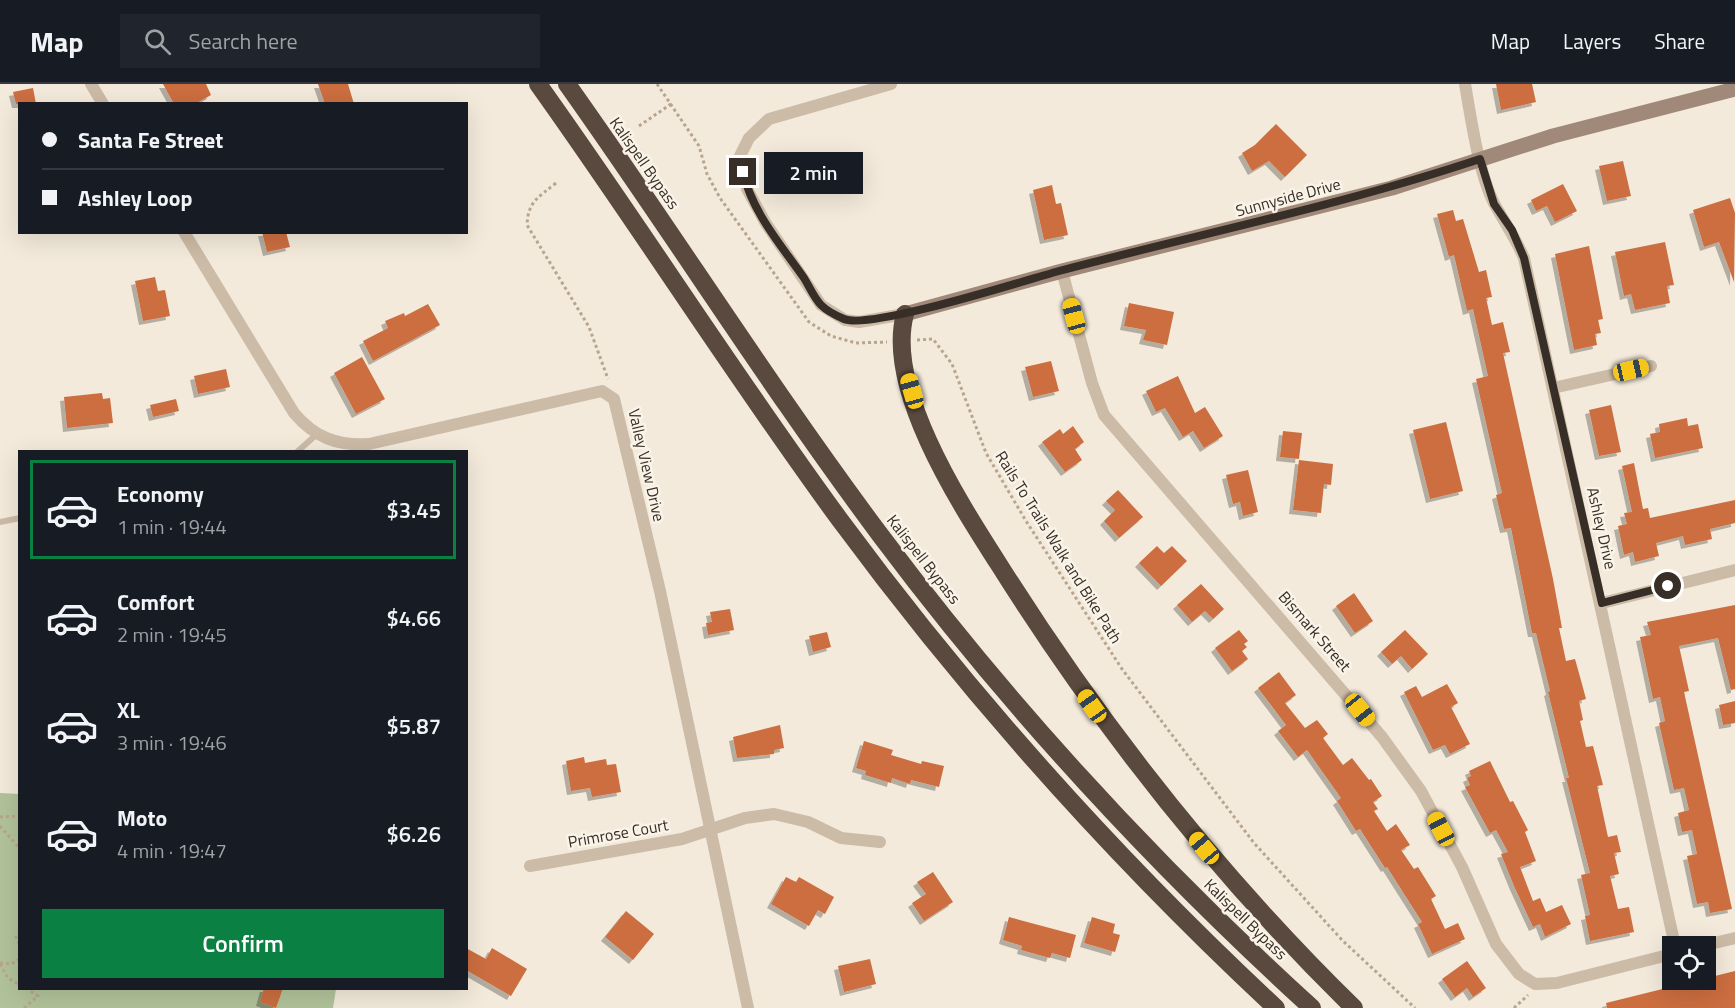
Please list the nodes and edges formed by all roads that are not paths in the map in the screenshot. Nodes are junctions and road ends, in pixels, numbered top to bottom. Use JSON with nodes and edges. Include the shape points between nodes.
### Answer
{"nodes":[{"id":1,"x":91,"y":84,"type":"edge"},
{"id":2,"x":538,"y":84,"type":"edge"},
{"id":3,"x":569,"y":84,"type":"edge"},
{"id":4,"x":891,"y":84,"type":"edge"},
{"id":5,"x":1465,"y":84,"type":"edge"},
{"id":6,"x":1735,"y":89,"type":"edge"},
{"id":7,"x":102,"y":102,"type":"edge"},
{"id":8,"x":1480,"y":159,"type":"junction"},
{"id":9,"x":185,"y":234,"type":"edge"},
{"id":10,"x":1062,"y":271,"type":"junction"},
{"id":11,"x":905,"y":314,"type":"junction"},
{"id":12,"x":1651,"y":366,"type":"dead end"},
{"id":13,"x":1553,"y":388,"type":"junction"},
{"id":14,"x":316,"y":434,"type":"junction"},
{"id":15,"x":299,"y":450,"type":"edge"},
{"id":16,"x":18,"y":518,"type":"edge"},
{"id":17,"x":0,"y":522,"type":"edge"},
{"id":18,"x":1735,"y":570,"type":"edge"},
{"id":19,"x":1602,"y":603,"type":"junction"},
{"id":20,"x":710,"y":831,"type":"junction"},
{"id":21,"x":880,"y":842,"type":"dead end"},
{"id":22,"x":530,"y":866,"type":"dead end"},
{"id":23,"x":1673,"y":936,"type":"edge"},
{"id":24,"x":1735,"y":938,"type":"edge"},
{"id":25,"x":1716,"y":943,"type":"edge"},
{"id":26,"x":1662,"y":957,"type":"edge"},
{"id":27,"x":748,"y":1008,"type":"edge"},
{"id":28,"x":1276,"y":1008,"type":"edge"},
{"id":29,"x":1312,"y":1008,"type":"edge"},
{"id":30,"x":1354,"y":1008,"type":"edge"}],
"edges":[{"from":1,"to":7,"type":"street"},
{"from":2,"to":28,"type":"highway","via":[[839,518],[932,639],[1064,794],[1197,933]]},
{"from":3,"to":29,"type":"highway","name":"Kalispell Bypass","via":[[842,482],[954,629],[1132,833]]},
{"from":4,"to":11,"type":"street","name":"Sunnyside Drive","via":[[769,119],[749,138],[740,156],[747,189],[820,305],[845,320],[859,322]]},
{"from":5,"to":8,"type":"street","name":"Ashley Drive"},
{"from":6,"to":8,"type":"street","name":"Sunnyside Drive"},
{"from":8,"to":10,"type":"street","name":"Sunnyside Drive","via":[[1285,217]]},
{"from":8,"to":13,"type":"street","name":"Ashley Drive","via":[[1494,204],[1512,230],[1524,258]]},
{"from":9,"to":14,"type":"street","name":"Valley View Drive","via":[[294,413]]},
{"from":10,"to":11,"type":"street","name":"Sunnyside Drive"},
{"from":10,"to":26,"type":"street","name":"Bismark Street","via":[[1104,415],[1382,737],[1421,791],[1496,944],[1519,974],[1535,984],[1557,983]]},
{"from":11,"to":30,"type":"highway","via":[[901,341],[915,403],[942,470],[992,554],[1111,732],[1184,825],[1257,908]]},
{"from":12,"to":13,"type":"street"},
{"from":13,"to":19,"type":"street","name":"Ashley Drive"},
{"from":14,"to":15,"type":"lane"},
{"from":14,"to":20,"type":"street","name":"Valley View Drive","via":[[339,443],[369,444],[602,391],[614,399],[660,591]]},
{"from":16,"to":17,"type":"lane"},
{"from":18,"to":19,"type":"street"},
{"from":19,"to":23,"type":"street","name":"Ashley Drive"},
{"from":20,"to":21,"type":"street","name":"Primrose Court","via":[[745,818],[774,814],[808,822],[841,838]]},
{"from":20,"to":22,"type":"street","name":"Primrose Court"},
{"from":20,"to":27,"type":"street","name":"Valley View Drive"},
{"from":24,"to":25,"type":"street"}]}
